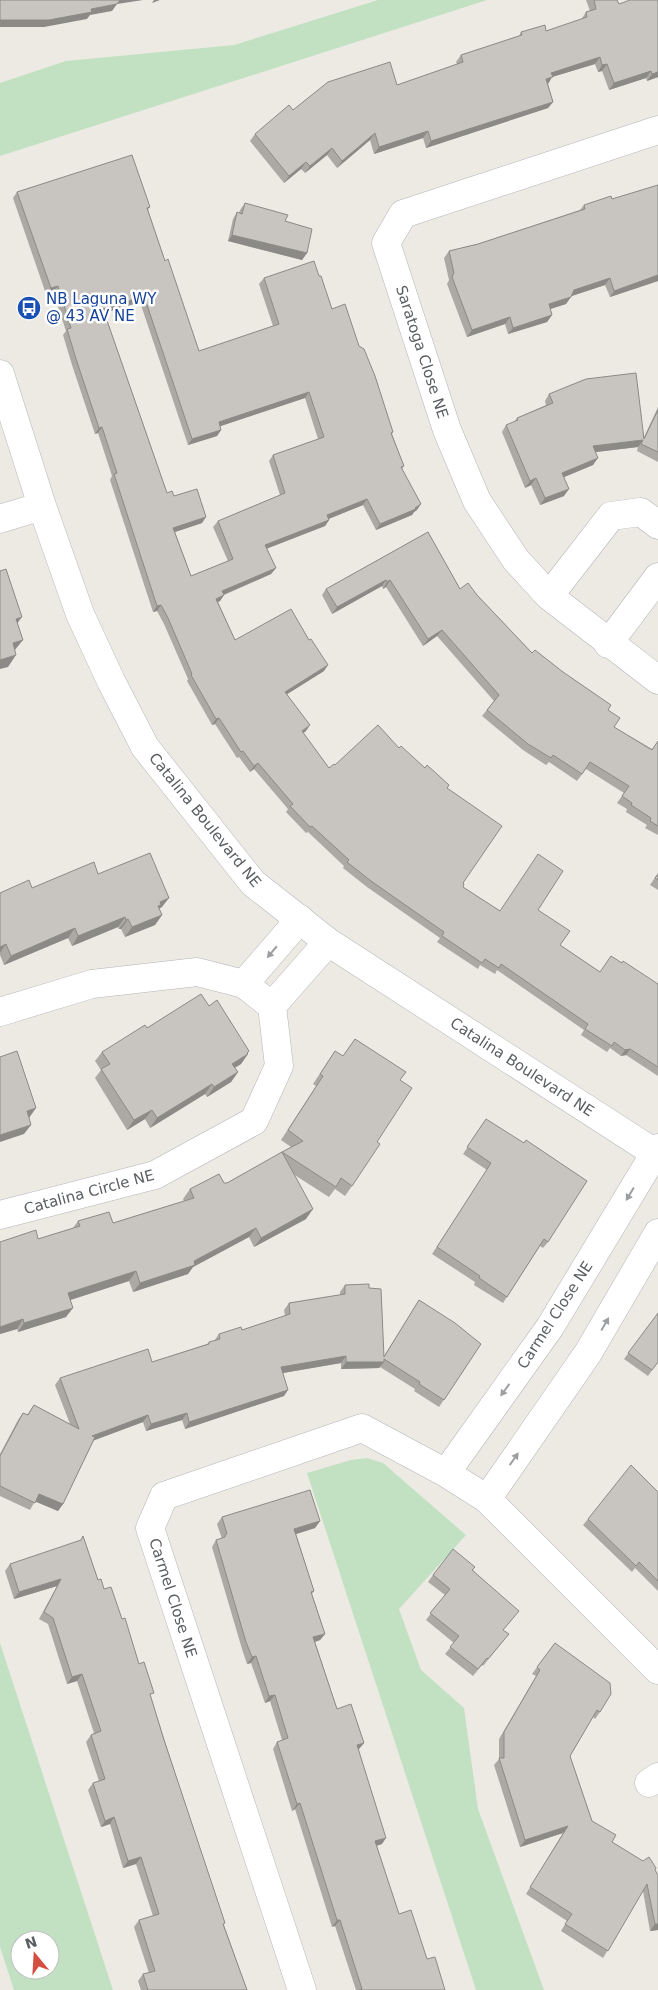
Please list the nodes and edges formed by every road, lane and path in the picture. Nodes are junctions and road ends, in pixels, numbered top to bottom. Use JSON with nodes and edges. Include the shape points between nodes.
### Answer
{"nodes":[{"id":1,"x":658,"y":130,"type":"edge"},
{"id":2,"x":0,"y":374,"type":"edge"},
{"id":3,"x":42,"y":506,"type":"junction"},
{"id":4,"x":0,"y":519,"type":"edge"},
{"id":5,"x":658,"y":525,"type":"edge"},
{"id":6,"x":658,"y":577,"type":"edge"},
{"id":7,"x":549,"y":596,"type":"junction"},
{"id":8,"x":608,"y":644,"type":"junction"},
{"id":9,"x":658,"y":680,"type":"edge"},
{"id":10,"x":300,"y":919,"type":"junction"},
{"id":11,"x":328,"y":942,"type":"junction"},
{"id":12,"x":244,"y":984,"type":"junction"},
{"id":13,"x":272,"y":1006,"type":"junction"},
{"id":14,"x":0,"y":1012,"type":"edge"},
{"id":15,"x":657,"y":1152,"type":"edge"},
{"id":16,"x":0,"y":1215,"type":"edge"},
{"id":17,"x":658,"y":1233,"type":"edge"},
{"id":18,"x":446,"y":1472,"type":"junction"},
{"id":19,"x":486,"y":1499,"type":"junction"},
{"id":20,"x":658,"y":1670,"type":"edge"},
{"id":21,"x":302,"y":1990,"type":"edge"}],
"edges":[{"from":1,"to":7,"type":"street","name":"Saratoga Close NE","via":[[404,214],[386,243],[447,430],[477,502],[516,560]]},
{"from":2,"to":3,"type":"street","name":"Catalina Boulevard NE"},
{"from":3,"to":4,"type":"street"},
{"from":3,"to":10,"type":"street","name":"Catalina Boulevard NE","via":[[80,614],[145,747],[253,883]]},
{"from":5,"to":7,"type":"street","via":[[641,512],[611,516]]},
{"from":6,"to":8,"type":"street"},
{"from":7,"to":8,"type":"street","name":"Saratoga Close NE"},
{"from":8,"to":9,"type":"street","name":"Saratoga Close NE"},
{"from":10,"to":11,"type":"street","name":"Catalina Boulevard NE"},
{"from":10,"to":12,"type":"street","one_way":true},
{"from":11,"to":13,"type":"street"},
{"from":11,"to":15,"type":"street","name":"Catalina Boulevard NE"},
{"from":12,"to":13,"type":"street"},
{"from":12,"to":14,"type":"street","via":[[197,972],[102,982]]},
{"from":13,"to":16,"type":"street","name":"Catalina Circle NE","via":[[279,1066],[254,1121],[155,1175]]},
{"from":15,"to":18,"type":"street","name":"Carmel Close NE","one_way":true,"via":[[550,1327]]},
{"from":19,"to":17,"type":"street","one_way":true,"via":[[588,1353]]},
{"from":18,"to":19,"type":"street","name":"Carmel Close NE"},
{"from":18,"to":21,"type":"street","name":"Carmel Close NE","via":[[362,1428],[164,1496],[150,1528]]},
{"from":19,"to":20,"type":"street","name":"Carmel Close NE"}]}
